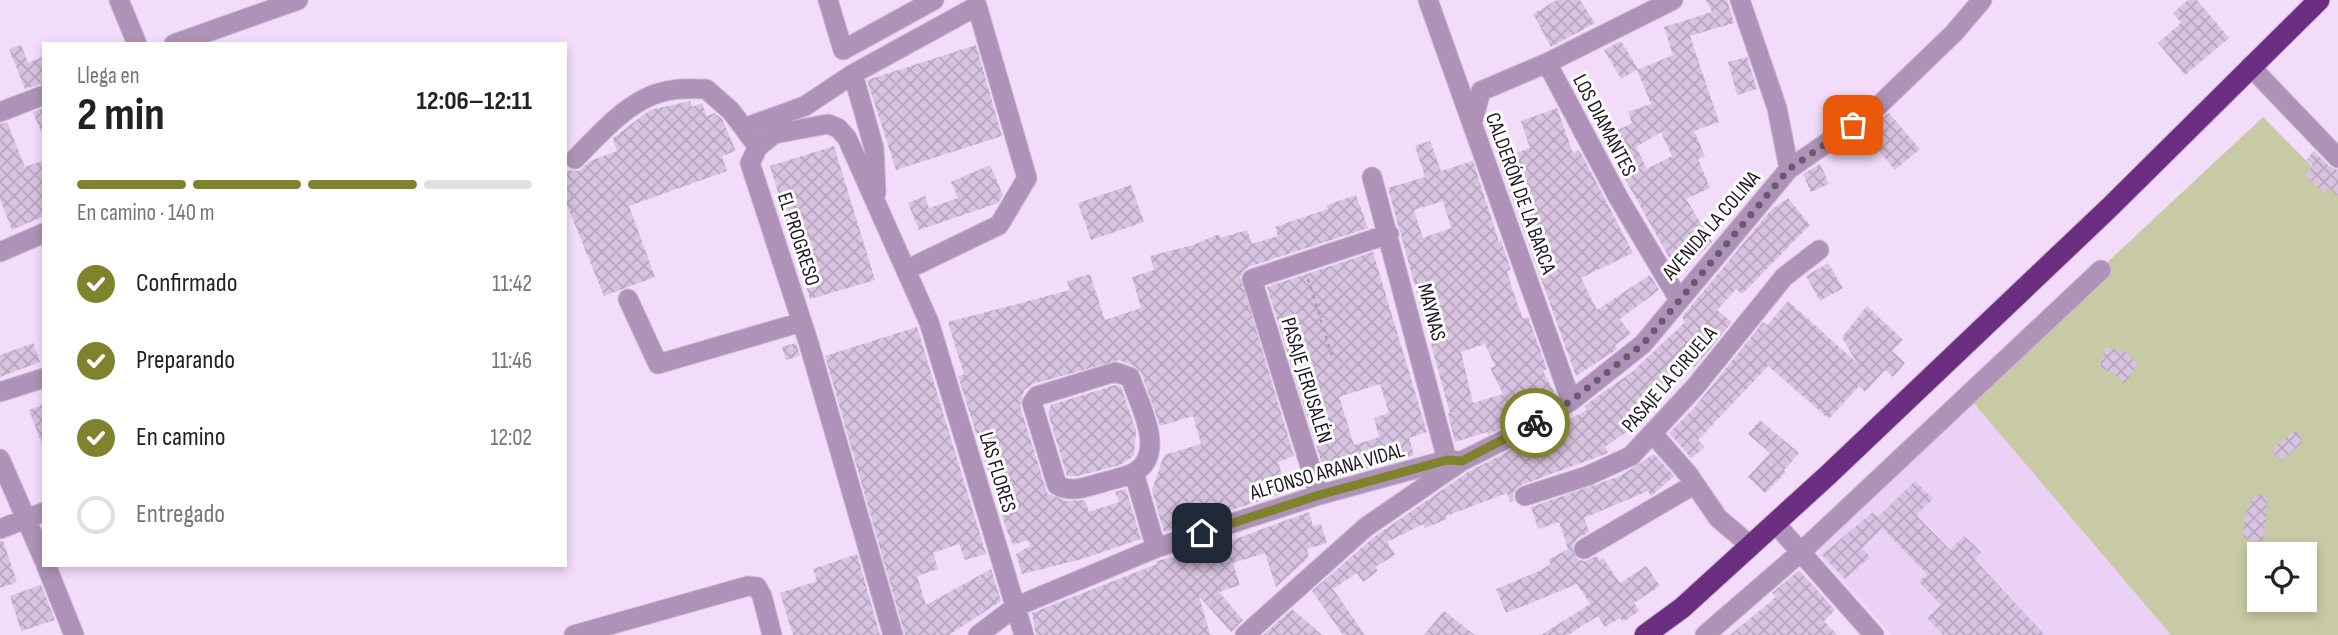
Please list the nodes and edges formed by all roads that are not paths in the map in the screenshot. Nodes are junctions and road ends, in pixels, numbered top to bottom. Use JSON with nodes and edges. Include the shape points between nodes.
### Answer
{"nodes":[{"id":1,"x":119,"y":0,"type":"edge"},
{"id":2,"x":298,"y":0,"type":"edge"},
{"id":3,"x":828,"y":0,"type":"edge"},
{"id":4,"x":934,"y":0,"type":"edge"},
{"id":5,"x":1673,"y":0,"type":"edge"},
{"id":6,"x":1740,"y":0,"type":"edge"},
{"id":7,"x":1982,"y":0,"type":"edge"},
{"id":8,"x":2319,"y":0,"type":"edge"},
{"id":9,"x":1431,"y":2,"type":"edge"},
{"id":10,"x":136,"y":42,"type":"edge"},
{"id":11,"x":180,"y":42,"type":"edge"},
{"id":12,"x":1547,"y":62,"type":"junction"},
{"id":13,"x":2250,"y":66,"type":"junction"},
{"id":14,"x":853,"y":74,"type":"junction"},
{"id":15,"x":42,"y":96,"type":"edge"},
{"id":16,"x":0,"y":112,"type":"edge"},
{"id":17,"x":1472,"y":124,"type":"junction"},
{"id":18,"x":744,"y":128,"type":"junction"},
{"id":19,"x":758,"y":148,"type":"junction"},
{"id":20,"x":2338,"y":158,"type":"edge"},
{"id":21,"x":575,"y":159,"type":"dead end"},
{"id":22,"x":1789,"y":169,"type":"junction"},
{"id":23,"x":1372,"y":177,"type":"dead end"},
{"id":24,"x":876,"y":202,"type":"junction"},
{"id":25,"x":42,"y":234,"type":"edge"},
{"id":26,"x":1389,"y":234,"type":"junction"},
{"id":27,"x":1819,"y":250,"type":"dead end"},
{"id":28,"x":0,"y":252,"type":"edge"},
{"id":29,"x":906,"y":270,"type":"junction"},
{"id":30,"x":2101,"y":270,"type":"dead end"},
{"id":31,"x":1678,"y":298,"type":"junction"},
{"id":32,"x":628,"y":299,"type":"dead end"},
{"id":33,"x":802,"y":322,"type":"junction"},
{"id":34,"x":42,"y":380,"type":"edge"},
{"id":35,"x":0,"y":392,"type":"edge"},
{"id":36,"x":1571,"y":401,"type":"junction"},
{"id":37,"x":1653,"y":434,"type":"junction"},
{"id":38,"x":0,"y":459,"type":"edge"},
{"id":39,"x":1455,"y":461,"type":"junction"},
{"id":40,"x":1134,"y":473,"type":"junction"},
{"id":41,"x":1695,"y":484,"type":"junction"},
{"id":42,"x":1319,"y":495,"type":"junction"},
{"id":43,"x":1525,"y":496,"type":"dead end"},
{"id":44,"x":35,"y":516,"type":"edge"},
{"id":45,"x":1775,"y":523,"type":"junction"},
{"id":46,"x":0,"y":529,"type":"edge"},
{"id":47,"x":1751,"y":546,"type":"junction"},
{"id":48,"x":1156,"y":548,"type":"junction"},
{"id":49,"x":1584,"y":549,"type":"dead end"},
{"id":50,"x":42,"y":550,"type":"edge"},
{"id":51,"x":1802,"y":551,"type":"junction"},
{"id":52,"x":47,"y":567,"type":"edge"},
{"id":53,"x":1015,"y":607,"type":"junction"},
{"id":54,"x":74,"y":635,"type":"edge"},
{"id":55,"x":573,"y":635,"type":"edge"},
{"id":56,"x":772,"y":635,"type":"edge"},
{"id":57,"x":893,"y":635,"type":"edge"},
{"id":58,"x":978,"y":635,"type":"edge"},
{"id":59,"x":1024,"y":635,"type":"edge"},
{"id":60,"x":1245,"y":635,"type":"edge"},
{"id":61,"x":1644,"y":635,"type":"edge"},
{"id":62,"x":1705,"y":635,"type":"edge"},
{"id":63,"x":1874,"y":635,"type":"edge"}],
"edges":[{"from":1,"to":10,"type":"street"},
{"from":2,"to":11,"type":"street"},
{"from":3,"to":4,"type":"street","via":[[843,50]]},
{"from":5,"to":12,"type":"street"},
{"from":6,"to":22,"type":"street","via":[[1777,108]]},
{"from":7,"to":22,"type":"street","name":"AVENIDA LA COLINA","via":[[1874,110]]},
{"from":8,"to":13,"type":"highway"},
{"from":9,"to":17,"type":"street","name":"CALDERÓN DE LA BARCA"},
{"from":12,"to":17,"type":"street","name":"LOS DIAMANTES","via":[[1481,92]]},
{"from":12,"to":31,"type":"street","name":"LOS DIAMANTES","via":[[1605,174]]},
{"from":13,"to":20,"type":"street"},
{"from":13,"to":45,"type":"highway","via":[[2110,207]]},
{"from":14,"to":18,"type":"street","via":[[805,106]]},
{"from":14,"to":24,"type":"street","via":[[874,148]]},
{"from":14,"to":29,"type":"street","via":[[977,6],[1027,178],[999,225]]},
{"from":15,"to":16,"type":"street"},
{"from":17,"to":36,"type":"street","name":"CALDERÓN DE LA BARCA"},
{"from":18,"to":19,"type":"street"},
{"from":18,"to":21,"type":"street","via":[[706,89],[670,90],[616,119]]},
{"from":19,"to":24,"type":"street","via":[[774,134],[828,124],[838,128]]},
{"from":19,"to":33,"type":"street","name":"EL PROGRESO","via":[[750,163]]},
{"from":22,"to":31,"type":"street","name":"AVENIDA LA COLINA"},
{"from":23,"to":26,"type":"street","name":"MAYNAS"},
{"from":24,"to":29,"type":"street"},
{"from":25,"to":28,"type":"street"},
{"from":26,"to":39,"type":"street","name":"MAYNAS"},
{"from":26,"to":42,"type":"street","name":"PASAJE JERUSALÉN","via":[[1252,279]]},
{"from":27,"to":37,"type":"street","name":"PASAJE LA CIRUELA","via":[[1784,277]]},
{"from":29,"to":53,"type":"street","name":"LAS FLORES","via":[[929,321]]},
{"from":30,"to":51,"type":"street"},
{"from":31,"to":36,"type":"street","name":"AVENIDA LA COLINA","via":[[1643,344]]},
{"from":32,"to":33,"type":"street","via":[[658,364]]},
{"from":33,"to":57,"type":"street","name":"EL PROGRESO"},
{"from":34,"to":35,"type":"street"},
{"from":36,"to":39,"type":"street","name":"AVENIDA LA COLINA","via":[[1524,430]]},
{"from":37,"to":41,"type":"street"},
{"from":37,"to":43,"type":"street","name":"PASAJE LA CIRUELA","via":[[1631,456]]},
{"from":38,"to":44,"type":"street"},
{"from":39,"to":42,"type":"street","name":"ALFONSO ARANA VIDAL"},
{"from":39,"to":60,"type":"street","via":[[1366,527]]},
{"from":40,"to":40,"type":"street","via":[[1149,458],[1151,442],[1130,377],[1107,373],[1037,396],[1032,403],[1034,413],[1057,485],[1076,490]]},
{"from":40,"to":48,"type":"street"},
{"from":41,"to":47,"type":"street","via":[[1718,518]]},
{"from":41,"to":49,"type":"street"},
{"from":42,"to":48,"type":"street","name":"ALFONSO ARANA VIDAL"},
{"from":44,"to":46,"type":"street"},
{"from":44,"to":50,"type":"street"},
{"from":45,"to":47,"type":"highway"},
{"from":45,"to":51,"type":"street"},
{"from":47,"to":61,"type":"highway","via":[[1682,608]]},
{"from":48,"to":53,"type":"street","name":"ALFONSO ARANA VIDAL"},
{"from":51,"to":62,"type":"street"},
{"from":51,"to":63,"type":"street"},
{"from":52,"to":54,"type":"street"},
{"from":53,"to":58,"type":"street","name":"ALFONSO ARANA VIDAL"},
{"from":53,"to":59,"type":"street","name":"LAS FLORES"},
{"from":55,"to":56,"type":"street","via":[[747,586],[757,587],[762,596]]}]}
